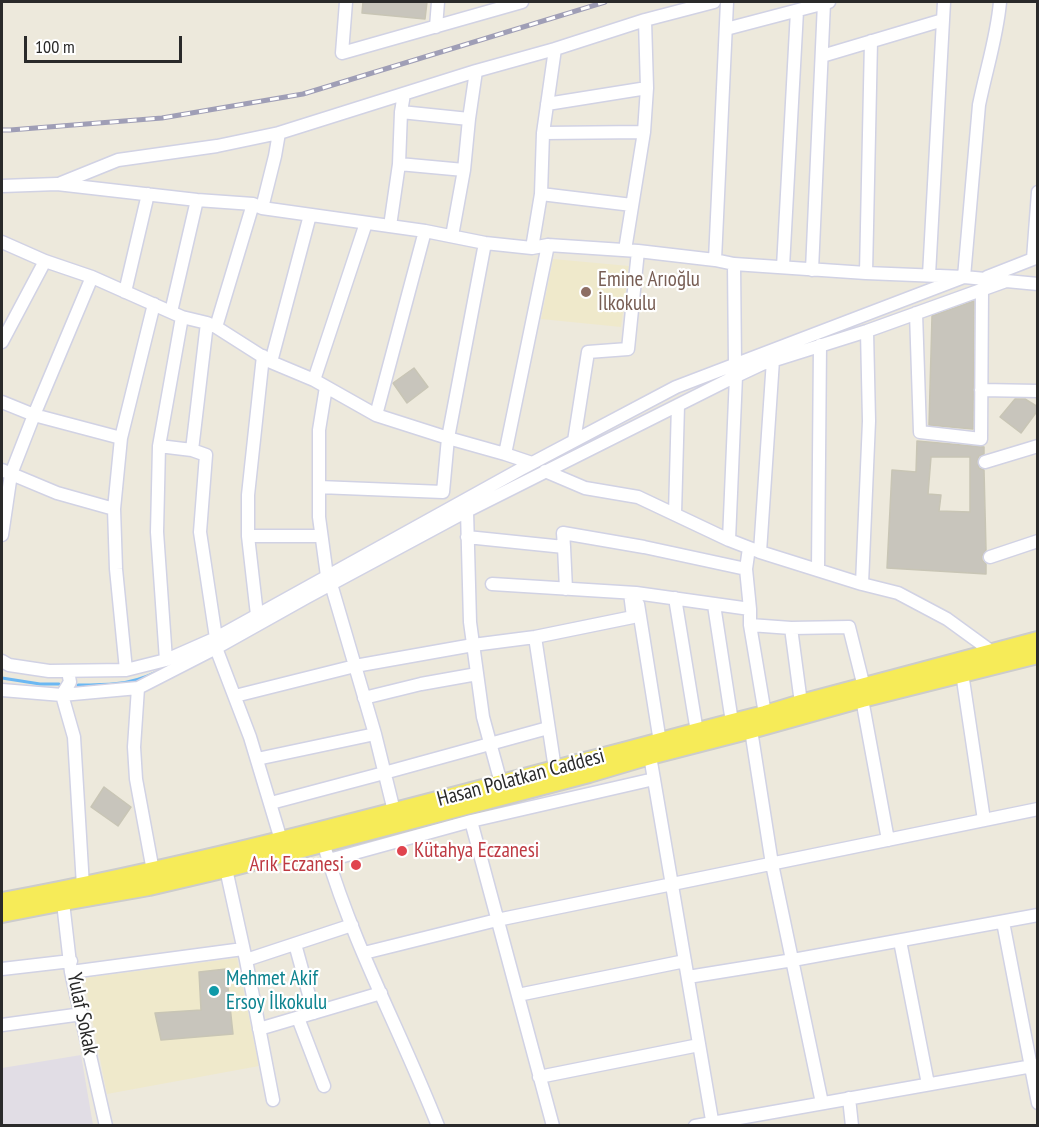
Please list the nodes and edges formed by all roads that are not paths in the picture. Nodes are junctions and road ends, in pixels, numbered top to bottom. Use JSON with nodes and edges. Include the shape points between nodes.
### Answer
{"nodes":[{"id":1,"x":346,"y":2,"type":"edge"},
{"id":2,"x":438,"y":2,"type":"edge"},
{"id":3,"x":522,"y":2,"type":"edge"},
{"id":4,"x":714,"y":2,"type":"edge"},
{"id":5,"x":728,"y":2,"type":"edge"},
{"id":6,"x":828,"y":2,"type":"edge"},
{"id":7,"x":944,"y":2,"type":"edge"},
{"id":8,"x":1000,"y":2,"type":"edge"},
{"id":9,"x":504,"y":4,"type":"edge"},
{"id":10,"x":797,"y":11,"type":"junction"},
{"id":11,"x":645,"y":20,"type":"junction"},
{"id":12,"x":943,"y":20,"type":"junction"},
{"id":13,"x":435,"y":27,"type":"junction"},
{"id":14,"x":726,"y":29,"type":"junction"},
{"id":15,"x":872,"y":41,"type":"junction"},
{"id":16,"x":555,"y":49,"type":"junction"},
{"id":17,"x":822,"y":56,"type":"junction"},
{"id":18,"x":476,"y":71,"type":"junction"},
{"id":19,"x":647,"y":88,"type":"junction"},
{"id":20,"x":404,"y":94,"type":"junction"},
{"id":21,"x":547,"y":104,"type":"junction"},
{"id":22,"x":400,"y":112,"type":"junction"},
{"id":23,"x":469,"y":119,"type":"junction"},
{"id":24,"x":644,"y":132,"type":"junction"},
{"id":25,"x":279,"y":133,"type":"junction"},
{"id":26,"x":543,"y":133,"type":"junction"},
{"id":27,"x":399,"y":164,"type":"junction"},
{"id":28,"x":464,"y":170,"type":"junction"},
{"id":29,"x":57,"y":184,"type":"junction"},
{"id":30,"x":2,"y":186,"type":"edge"},
{"id":31,"x":1038,"y":192,"type":"edge"},
{"id":32,"x":148,"y":194,"type":"junction"},
{"id":33,"x":541,"y":194,"type":"junction"},
{"id":34,"x":197,"y":200,"type":"junction"},
{"id":35,"x":632,"y":205,"type":"junction"},
{"id":36,"x":258,"y":206,"type":"junction"},
{"id":37,"x":310,"y":215,"type":"junction"},
{"id":38,"x":366,"y":223,"type":"junction"},
{"id":39,"x":390,"y":226,"type":"junction"},
{"id":40,"x":425,"y":231,"type":"junction"},
{"id":41,"x":452,"y":236,"type":"junction"},
{"id":42,"x":2,"y":242,"type":"edge"},
{"id":43,"x":485,"y":243,"type":"junction"},
{"id":44,"x":548,"y":245,"type":"junction"},
{"id":45,"x":532,"y":249,"type":"junction"},
{"id":46,"x":632,"y":250,"type":"junction"},
{"id":47,"x":1035,"y":258,"type":"edge"},
{"id":48,"x":716,"y":260,"type":"junction"},
{"id":49,"x":45,"y":261,"type":"junction"},
{"id":50,"x":734,"y":264,"type":"junction"},
{"id":51,"x":783,"y":267,"type":"junction"},
{"id":52,"x":812,"y":270,"type":"junction"},
{"id":53,"x":866,"y":273,"type":"junction"},
{"id":54,"x":929,"y":275,"type":"junction"},
{"id":55,"x":92,"y":277,"type":"junction"},
{"id":56,"x":964,"y":277,"type":"junction"},
{"id":57,"x":982,"y":284,"type":"junction"},
{"id":58,"x":1038,"y":284,"type":"edge"},
{"id":59,"x":125,"y":292,"type":"junction"},
{"id":60,"x":154,"y":304,"type":"junction"},
{"id":61,"x":916,"y":313,"type":"junction"},
{"id":62,"x":177,"y":315,"type":"junction"},
{"id":63,"x":211,"y":325,"type":"junction"},
{"id":64,"x":867,"y":331,"type":"junction"},
{"id":65,"x":2,"y":342,"type":"edge"},
{"id":66,"x":820,"y":345,"type":"junction"},
{"id":67,"x":267,"y":359,"type":"junction"},
{"id":68,"x":773,"y":360,"type":"junction"},
{"id":69,"x":736,"y":370,"type":"junction"},
{"id":70,"x":314,"y":380,"type":"junction"},
{"id":71,"x":326,"y":387,"type":"junction"},
{"id":72,"x":981,"y":390,"type":"junction"},
{"id":73,"x":1038,"y":391,"type":"edge"},
{"id":74,"x":2,"y":402,"type":"edge"},
{"id":75,"x":678,"y":405,"type":"junction"},
{"id":76,"x":34,"y":415,"type":"junction"},
{"id":77,"x":376,"y":415,"type":"junction"},
{"id":78,"x":122,"y":438,"type":"junction"},
{"id":79,"x":448,"y":438,"type":"junction"},
{"id":80,"x":574,"y":441,"type":"junction"},
{"id":81,"x":159,"y":446,"type":"junction"},
{"id":82,"x":1038,"y":446,"type":"edge"},
{"id":83,"x":192,"y":450,"type":"junction"},
{"id":84,"x":505,"y":454,"type":"junction"},
{"id":85,"x":985,"y":462,"type":"dead end"},
{"id":86,"x":532,"y":464,"type":"junction"},
{"id":87,"x":545,"y":471,"type":"junction"},
{"id":88,"x":6,"y":472,"type":"edge"},
{"id":89,"x":319,"y":488,"type":"junction"},
{"id":90,"x":443,"y":492,"type":"junction"},
{"id":91,"x":114,"y":509,"type":"junction"},
{"id":92,"x":467,"y":511,"type":"junction"},
{"id":93,"x":443,"y":512,"type":"junction"},
{"id":94,"x":675,"y":514,"type":"junction"},
{"id":95,"x":2,"y":535,"type":"edge"},
{"id":96,"x":248,"y":536,"type":"junction"},
{"id":97,"x":321,"y":537,"type":"junction"},
{"id":98,"x":467,"y":537,"type":"junction"},
{"id":99,"x":729,"y":540,"type":"junction"},
{"id":100,"x":1038,"y":541,"type":"edge"},
{"id":101,"x":564,"y":548,"type":"junction"},
{"id":102,"x":755,"y":550,"type":"junction"},
{"id":103,"x":990,"y":557,"type":"dead end"},
{"id":104,"x":746,"y":569,"type":"junction"},
{"id":105,"x":818,"y":570,"type":"junction"},
{"id":106,"x":329,"y":580,"type":"junction"},
{"id":107,"x":492,"y":584,"type":"dead end"},
{"id":108,"x":862,"y":584,"type":"junction"},
{"id":109,"x":566,"y":589,"type":"junction"},
{"id":110,"x":633,"y":593,"type":"junction"},
{"id":111,"x":675,"y":598,"type":"junction"},
{"id":112,"x":714,"y":605,"type":"junction"},
{"id":113,"x":750,"y":609,"type":"junction"},
{"id":114,"x":257,"y":615,"type":"junction"},
{"id":115,"x":750,"y":625,"type":"junction"},
{"id":116,"x":791,"y":628,"type":"junction"},
{"id":117,"x":535,"y":637,"type":"junction"},
{"id":118,"x":1038,"y":640,"type":"edge"},
{"id":119,"x":216,"y":643,"type":"junction"},
{"id":120,"x":473,"y":645,"type":"junction"},
{"id":121,"x":991,"y":651,"type":"junction"},
{"id":122,"x":1038,"y":655,"type":"edge"},
{"id":123,"x":166,"y":660,"type":"junction"},
{"id":124,"x":2,"y":662,"type":"edge"},
{"id":125,"x":355,"y":666,"type":"junction"},
{"id":126,"x":126,"y":670,"type":"junction"},
{"id":127,"x":68,"y":671,"type":"junction"},
{"id":128,"x":962,"y":673,"type":"junction"},
{"id":129,"x":477,"y":674,"type":"junction"},
{"id":130,"x":138,"y":688,"type":"junction"},
{"id":131,"x":2,"y":690,"type":"edge"},
{"id":132,"x":863,"y":693,"type":"junction"},
{"id":133,"x":62,"y":695,"type":"junction"},
{"id":134,"x":235,"y":696,"type":"junction"},
{"id":135,"x":364,"y":698,"type":"junction"},
{"id":136,"x":801,"y":703,"type":"junction"},
{"id":137,"x":765,"y":714,"type":"junction"},
{"id":138,"x":732,"y":722,"type":"junction"},
{"id":139,"x":548,"y":728,"type":"junction"},
{"id":140,"x":752,"y":730,"type":"junction"},
{"id":141,"x":697,"y":732,"type":"junction"},
{"id":142,"x":375,"y":734,"type":"junction"},
{"id":143,"x":660,"y":742,"type":"junction"},
{"id":144,"x":491,"y":744,"type":"junction"},
{"id":145,"x":650,"y":756,"type":"junction"},
{"id":146,"x":257,"y":759,"type":"junction"},
{"id":147,"x":555,"y":769,"type":"junction"},
{"id":148,"x":384,"y":773,"type":"junction"},
{"id":149,"x":654,"y":779,"type":"junction"},
{"id":150,"x":501,"y":783,"type":"junction"},
{"id":151,"x":271,"y":803,"type":"junction"},
{"id":152,"x":1038,"y":809,"type":"edge"},
{"id":153,"x":394,"y":811,"type":"junction"},
{"id":154,"x":984,"y":820,"type":"junction"},
{"id":155,"x":471,"y":821,"type":"junction"},
{"id":156,"x":281,"y":840,"type":"junction"},
{"id":157,"x":888,"y":840,"type":"junction"},
{"id":158,"x":324,"y":845,"type":"junction"},
{"id":159,"x":772,"y":864,"type":"junction"},
{"id":160,"x":226,"y":869,"type":"junction"},
{"id":161,"x":153,"y":871,"type":"junction"},
{"id":162,"x":672,"y":885,"type":"junction"},
{"id":163,"x":83,"y":886,"type":"junction"},
{"id":164,"x":63,"y":896,"type":"junction"},
{"id":165,"x":2,"y":901,"type":"edge"},
{"id":166,"x":2,"y":914,"type":"edge"},
{"id":167,"x":1038,"y":915,"type":"edge"},
{"id":168,"x":497,"y":920,"type":"junction"},
{"id":169,"x":1003,"y":922,"type":"junction"},
{"id":170,"x":352,"y":925,"type":"junction"},
{"id":171,"x":900,"y":941,"type":"junction"},
{"id":172,"x":295,"y":944,"type":"junction"},
{"id":173,"x":364,"y":953,"type":"junction"},
{"id":174,"x":244,"y":955,"type":"junction"},
{"id":175,"x":793,"y":960,"type":"junction"},
{"id":176,"x":685,"y":961,"type":"junction"},
{"id":177,"x":71,"y":967,"type":"junction"},
{"id":178,"x":2,"y":969,"type":"edge"},
{"id":179,"x":688,"y":977,"type":"junction"},
{"id":180,"x":381,"y":993,"type":"junction"},
{"id":181,"x":518,"y":995,"type":"junction"},
{"id":182,"x":314,"y":1013,"type":"junction"},
{"id":183,"x":82,"y":1014,"type":"junction"},
{"id":184,"x":298,"y":1018,"type":"junction"},
{"id":185,"x":2,"y":1025,"type":"edge"},
{"id":186,"x":259,"y":1029,"type":"junction"},
{"id":187,"x":699,"y":1044,"type":"junction"},
{"id":188,"x":1034,"y":1066,"type":"edge"},
{"id":189,"x":539,"y":1077,"type":"junction"},
{"id":190,"x":927,"y":1084,"type":"junction"},
{"id":191,"x":324,"y":1086,"type":"dead end"},
{"id":192,"x":849,"y":1098,"type":"junction"},
{"id":193,"x":273,"y":1100,"type":"dead end"},
{"id":194,"x":822,"y":1103,"type":"junction"},
{"id":195,"x":1038,"y":1103,"type":"edge"},
{"id":196,"x":713,"y":1124,"type":"edge"},
{"id":197,"x":106,"y":1125,"type":"edge"},
{"id":198,"x":438,"y":1125,"type":"edge"},
{"id":199,"x":553,"y":1125,"type":"edge"},
{"id":200,"x":695,"y":1125,"type":"edge"},
{"id":201,"x":852,"y":1125,"type":"edge"}],
"edges":[{"from":1,"to":13,"type":"street","via":[[342,53]]},
{"from":2,"to":13,"type":"street"},
{"from":3,"to":9,"type":"street"},
{"from":4,"to":11,"type":"street"},
{"from":5,"to":14,"type":"street"},
{"from":6,"to":10,"type":"street"},
{"from":6,"to":17,"type":"street"},
{"from":7,"to":12,"type":"street"},
{"from":8,"to":56,"type":"street","via":[[979,105]]},
{"from":9,"to":13,"type":"street"},
{"from":10,"to":14,"type":"street"},
{"from":10,"to":51,"type":"street"},
{"from":11,"to":16,"type":"street"},
{"from":11,"to":19,"type":"street"},
{"from":12,"to":15,"type":"street"},
{"from":12,"to":54,"type":"street"},
{"from":14,"to":48,"type":"street"},
{"from":15,"to":17,"type":"street"},
{"from":15,"to":53,"type":"street"},
{"from":16,"to":18,"type":"street"},
{"from":16,"to":21,"type":"street"},
{"from":17,"to":52,"type":"street"},
{"from":18,"to":20,"type":"street"},
{"from":18,"to":23,"type":"street"},
{"from":19,"to":21,"type":"street"},
{"from":19,"to":24,"type":"street"},
{"from":20,"to":22,"type":"street"},
{"from":20,"to":25,"type":"street"},
{"from":21,"to":26,"type":"street"},
{"from":22,"to":23,"type":"street"},
{"from":22,"to":27,"type":"street"},
{"from":23,"to":28,"type":"street"},
{"from":24,"to":26,"type":"street"},
{"from":24,"to":35,"type":"street"},
{"from":25,"to":29,"type":"street","via":[[118,160]]},
{"from":25,"to":36,"type":"street"},
{"from":26,"to":33,"type":"street"},
{"from":27,"to":28,"type":"street"},
{"from":27,"to":39,"type":"street"},
{"from":28,"to":41,"type":"street"},
{"from":29,"to":30,"type":"street"},
{"from":29,"to":32,"type":"street"},
{"from":31,"to":47,"type":"street"},
{"from":32,"to":34,"type":"street"},
{"from":32,"to":59,"type":"street"},
{"from":33,"to":35,"type":"street"},
{"from":33,"to":45,"type":"street"},
{"from":34,"to":36,"type":"street"},
{"from":34,"to":62,"type":"street"},
{"from":35,"to":46,"type":"street"},
{"from":36,"to":37,"type":"street"},
{"from":36,"to":63,"type":"street"},
{"from":37,"to":38,"type":"street"},
{"from":37,"to":67,"type":"street"},
{"from":38,"to":39,"type":"street"},
{"from":38,"to":70,"type":"street"},
{"from":39,"to":40,"type":"street"},
{"from":40,"to":41,"type":"street"},
{"from":40,"to":77,"type":"street"},
{"from":41,"to":43,"type":"street"},
{"from":42,"to":49,"type":"street"},
{"from":43,"to":45,"type":"street"},
{"from":43,"to":79,"type":"street"},
{"from":44,"to":45,"type":"street"},
{"from":44,"to":46,"type":"street"},
{"from":44,"to":84,"type":"street"},
{"from":46,"to":48,"type":"street"},
{"from":46,"to":80,"type":"street","via":[[628,349],[588,352]]},
{"from":47,"to":57,"type":"street"},
{"from":48,"to":50,"type":"street"},
{"from":49,"to":55,"type":"street"},
{"from":49,"to":65,"type":"street"},
{"from":50,"to":51,"type":"street"},
{"from":50,"to":69,"type":"street"},
{"from":51,"to":52,"type":"street"},
{"from":52,"to":53,"type":"street"},
{"from":53,"to":54,"type":"street"},
{"from":54,"to":56,"type":"street"},
{"from":55,"to":59,"type":"street"},
{"from":55,"to":76,"type":"street"},
{"from":56,"to":57,"type":"street"},
{"from":56,"to":69,"type":"street"},
{"from":57,"to":58,"type":"street"},
{"from":57,"to":61,"type":"street"},
{"from":57,"to":72,"type":"street"},
{"from":59,"to":60,"type":"street"},
{"from":60,"to":62,"type":"street"},
{"from":60,"to":78,"type":"street"},
{"from":61,"to":64,"type":"street"},
{"from":61,"to":72,"type":"street","via":[[920,432],[981,439]]},
{"from":62,"to":63,"type":"street"},
{"from":62,"to":81,"type":"street"},
{"from":63,"to":67,"type":"street"},
{"from":63,"to":83,"type":"street"},
{"from":64,"to":66,"type":"street"},
{"from":64,"to":108,"type":"street","via":[[869,421]]},
{"from":66,"to":68,"type":"street"},
{"from":66,"to":105,"type":"street"},
{"from":67,"to":70,"type":"street"},
{"from":67,"to":96,"type":"street","via":[[248,495]]},
{"from":68,"to":69,"type":"street"},
{"from":68,"to":102,"type":"street"},
{"from":69,"to":75,"type":"street"},
{"from":69,"to":80,"type":"street","via":[[676,387]]},
{"from":69,"to":99,"type":"street"},
{"from":70,"to":71,"type":"street"},
{"from":71,"to":77,"type":"street"},
{"from":71,"to":89,"type":"street","via":[[319,430]]},
{"from":72,"to":73,"type":"street"},
{"from":74,"to":76,"type":"street"},
{"from":75,"to":87,"type":"street"},
{"from":75,"to":94,"type":"street"},
{"from":76,"to":78,"type":"street"},
{"from":76,"to":88,"type":"street"},
{"from":77,"to":79,"type":"street"},
{"from":78,"to":91,"type":"street"},
{"from":79,"to":84,"type":"street"},
{"from":79,"to":90,"type":"street"},
{"from":80,"to":86,"type":"street"},
{"from":81,"to":83,"type":"street"},
{"from":81,"to":123,"type":"street","via":[[157,532]]},
{"from":82,"to":85,"type":"street"},
{"from":83,"to":119,"type":"street","via":[[206,455],[200,532]]},
{"from":84,"to":86,"type":"street"},
{"from":86,"to":93,"type":"street"},
{"from":87,"to":92,"type":"street"},
{"from":87,"to":94,"type":"street","via":[[585,488],[638,496]]},
{"from":88,"to":91,"type":"street","via":[[57,493]]},
{"from":88,"to":95,"type":"street"},
{"from":89,"to":90,"type":"street"},
{"from":89,"to":97,"type":"street"},
{"from":90,"to":93,"type":"street"},
{"from":91,"to":126,"type":"street"},
{"from":92,"to":98,"type":"street"},
{"from":92,"to":106,"type":"street"},
{"from":93,"to":106,"type":"street"},
{"from":94,"to":99,"type":"street"},
{"from":96,"to":97,"type":"street"},
{"from":96,"to":114,"type":"street"},
{"from":97,"to":106,"type":"street"},
{"from":98,"to":101,"type":"street"},
{"from":98,"to":120,"type":"street"},
{"from":99,"to":102,"type":"street"},
{"from":100,"to":103,"type":"street"},
{"from":101,"to":104,"type":"street","via":[[563,533]]},
{"from":101,"to":109,"type":"street"},
{"from":102,"to":104,"type":"street"},
{"from":102,"to":105,"type":"street"},
{"from":104,"to":113,"type":"street"},
{"from":105,"to":108,"type":"street"},
{"from":106,"to":114,"type":"street"},
{"from":106,"to":119,"type":"street"},
{"from":106,"to":125,"type":"street"},
{"from":107,"to":109,"type":"street"},
{"from":108,"to":121,"type":"street","via":[[898,592],[947,619]]},
{"from":109,"to":110,"type":"street"},
{"from":110,"to":111,"type":"street"},
{"from":110,"to":117,"type":"street","via":[[633,617]]},
{"from":110,"to":143,"type":"street"},
{"from":111,"to":112,"type":"street"},
{"from":111,"to":141,"type":"street"},
{"from":112,"to":113,"type":"street"},
{"from":112,"to":138,"type":"street"},
{"from":113,"to":115,"type":"street"},
{"from":114,"to":119,"type":"street"},
{"from":115,"to":116,"type":"street"},
{"from":115,"to":137,"type":"street"},
{"from":116,"to":132,"type":"street","via":[[849,627]]},
{"from":116,"to":136,"type":"street"},
{"from":117,"to":120,"type":"street"},
{"from":117,"to":139,"type":"street"},
{"from":118,"to":121,"type":"main road","name":"Hasan Polatkan Caddesi"},
{"from":119,"to":123,"type":"street"},
{"from":119,"to":130,"type":"street"},
{"from":119,"to":134,"type":"street"},
{"from":120,"to":125,"type":"street"},
{"from":120,"to":129,"type":"street"},
{"from":121,"to":132,"type":"main road","name":"Hasan Polatkan Caddesi"},
{"from":122,"to":128,"type":"main road","name":"Hasan Polatkan Caddesi"},
{"from":123,"to":126,"type":"street"},
{"from":124,"to":127,"type":"street"},
{"from":125,"to":134,"type":"street"},
{"from":125,"to":135,"type":"street"},
{"from":126,"to":127,"type":"street"},
{"from":127,"to":133,"type":"street","via":[[70,682]]},
{"from":128,"to":132,"type":"main road","name":"Hasan Polatkan Caddesi"},
{"from":128,"to":154,"type":"street"},
{"from":129,"to":135,"type":"street"},
{"from":129,"to":144,"type":"street"},
{"from":130,"to":133,"type":"street"},
{"from":130,"to":161,"type":"street","via":[[136,779]]},
{"from":131,"to":133,"type":"street"},
{"from":132,"to":136,"type":"main road","name":"Hasan Polatkan Caddesi"},
{"from":132,"to":140,"type":"main road","name":"Hasan Polatkan Caddesi"},
{"from":132,"to":157,"type":"street"},
{"from":133,"to":163,"type":"street","via":[[74,737]]},
{"from":134,"to":146,"type":"street"},
{"from":135,"to":142,"type":"street"},
{"from":136,"to":137,"type":"main road","name":"Hasan Polatkan Caddesi"},
{"from":137,"to":138,"type":"main road","name":"Hasan Polatkan Caddesi"},
{"from":138,"to":141,"type":"main road","name":"Hasan Polatkan Caddesi"},
{"from":139,"to":144,"type":"street"},
{"from":139,"to":147,"type":"street"},
{"from":140,"to":145,"type":"main road","name":"Hasan Polatkan Caddesi"},
{"from":140,"to":159,"type":"street"},
{"from":141,"to":143,"type":"main road","name":"Hasan Polatkan Caddesi"},
{"from":142,"to":146,"type":"street"},
{"from":142,"to":148,"type":"street"},
{"from":143,"to":147,"type":"main road","name":"Hasan Polatkan Caddesi"},
{"from":144,"to":148,"type":"street"},
{"from":144,"to":150,"type":"street"},
{"from":145,"to":149,"type":"street"},
{"from":145,"to":158,"type":"main road","name":"Hasan Polatkan Caddesi"},
{"from":146,"to":151,"type":"street"},
{"from":147,"to":150,"type":"main road","name":"Hasan Polatkan Caddesi"},
{"from":148,"to":151,"type":"street"},
{"from":148,"to":153,"type":"street"},
{"from":149,"to":155,"type":"street"},
{"from":149,"to":162,"type":"street"},
{"from":150,"to":153,"type":"main road","name":"Hasan Polatkan Caddesi"},
{"from":151,"to":156,"type":"street"},
{"from":152,"to":154,"type":"street"},
{"from":153,"to":158,"type":"main road","name":"Hasan Polatkan Caddesi"},
{"from":154,"to":157,"type":"street"},
{"from":155,"to":158,"type":"street"},
{"from":155,"to":168,"type":"street"},
{"from":156,"to":158,"type":"main road","name":"Hasan Polatkan Caddesi"},
{"from":156,"to":161,"type":"main road","name":"Hasan Polatkan Caddesi"},
{"from":157,"to":159,"type":"street"},
{"from":158,"to":160,"type":"main road","name":"Hasan Polatkan Caddesi"},
{"from":158,"to":170,"type":"street"},
{"from":159,"to":162,"type":"street"},
{"from":159,"to":175,"type":"street"},
{"from":160,"to":164,"type":"main road","name":"Hasan Polatkan Caddesi","via":[[149,887]]},
{"from":160,"to":174,"type":"street"},
{"from":161,"to":163,"type":"main road","name":"Hasan Polatkan Caddesi"},
{"from":162,"to":168,"type":"street"},
{"from":162,"to":176,"type":"street"},
{"from":163,"to":164,"type":"main road","name":"Hasan Polatkan Caddesi"},
{"from":164,"to":165,"type":"main road","name":"Hasan Polatkan Caddesi"},
{"from":164,"to":166,"type":"main road","name":"Hasan Polatkan Caddesi"},
{"from":164,"to":177,"type":"street","name":"Yulaf Sokak"},
{"from":167,"to":169,"type":"street"},
{"from":168,"to":173,"type":"street"},
{"from":168,"to":181,"type":"street"},
{"from":169,"to":171,"type":"street"},
{"from":169,"to":188,"type":"street"},
{"from":170,"to":172,"type":"street"},
{"from":170,"to":173,"type":"street"},
{"from":171,"to":175,"type":"street"},
{"from":171,"to":190,"type":"street"},
{"from":172,"to":174,"type":"street"},
{"from":172,"to":182,"type":"street"},
{"from":173,"to":180,"type":"street"},
{"from":174,"to":177,"type":"street"},
{"from":174,"to":186,"type":"street"},
{"from":175,"to":179,"type":"street"},
{"from":175,"to":194,"type":"street"},
{"from":176,"to":179,"type":"street"},
{"from":176,"to":181,"type":"street"},
{"from":177,"to":178,"type":"street"},
{"from":177,"to":183,"type":"street","name":"Yulaf Sokak"},
{"from":179,"to":187,"type":"street"},
{"from":180,"to":182,"type":"street"},
{"from":180,"to":198,"type":"street"},
{"from":181,"to":189,"type":"street"},
{"from":182,"to":184,"type":"street"},
{"from":183,"to":185,"type":"street"},
{"from":183,"to":197,"type":"street","name":"Yulaf Sokak"},
{"from":184,"to":186,"type":"street"},
{"from":184,"to":191,"type":"street"},
{"from":186,"to":193,"type":"street"},
{"from":187,"to":189,"type":"street"},
{"from":187,"to":196,"type":"street"},
{"from":188,"to":190,"type":"street"},
{"from":188,"to":195,"type":"street"},
{"from":189,"to":199,"type":"street"},
{"from":190,"to":192,"type":"street"},
{"from":192,"to":194,"type":"street"},
{"from":192,"to":201,"type":"street"},
{"from":194,"to":196,"type":"street"},
{"from":196,"to":200,"type":"street"}]}
